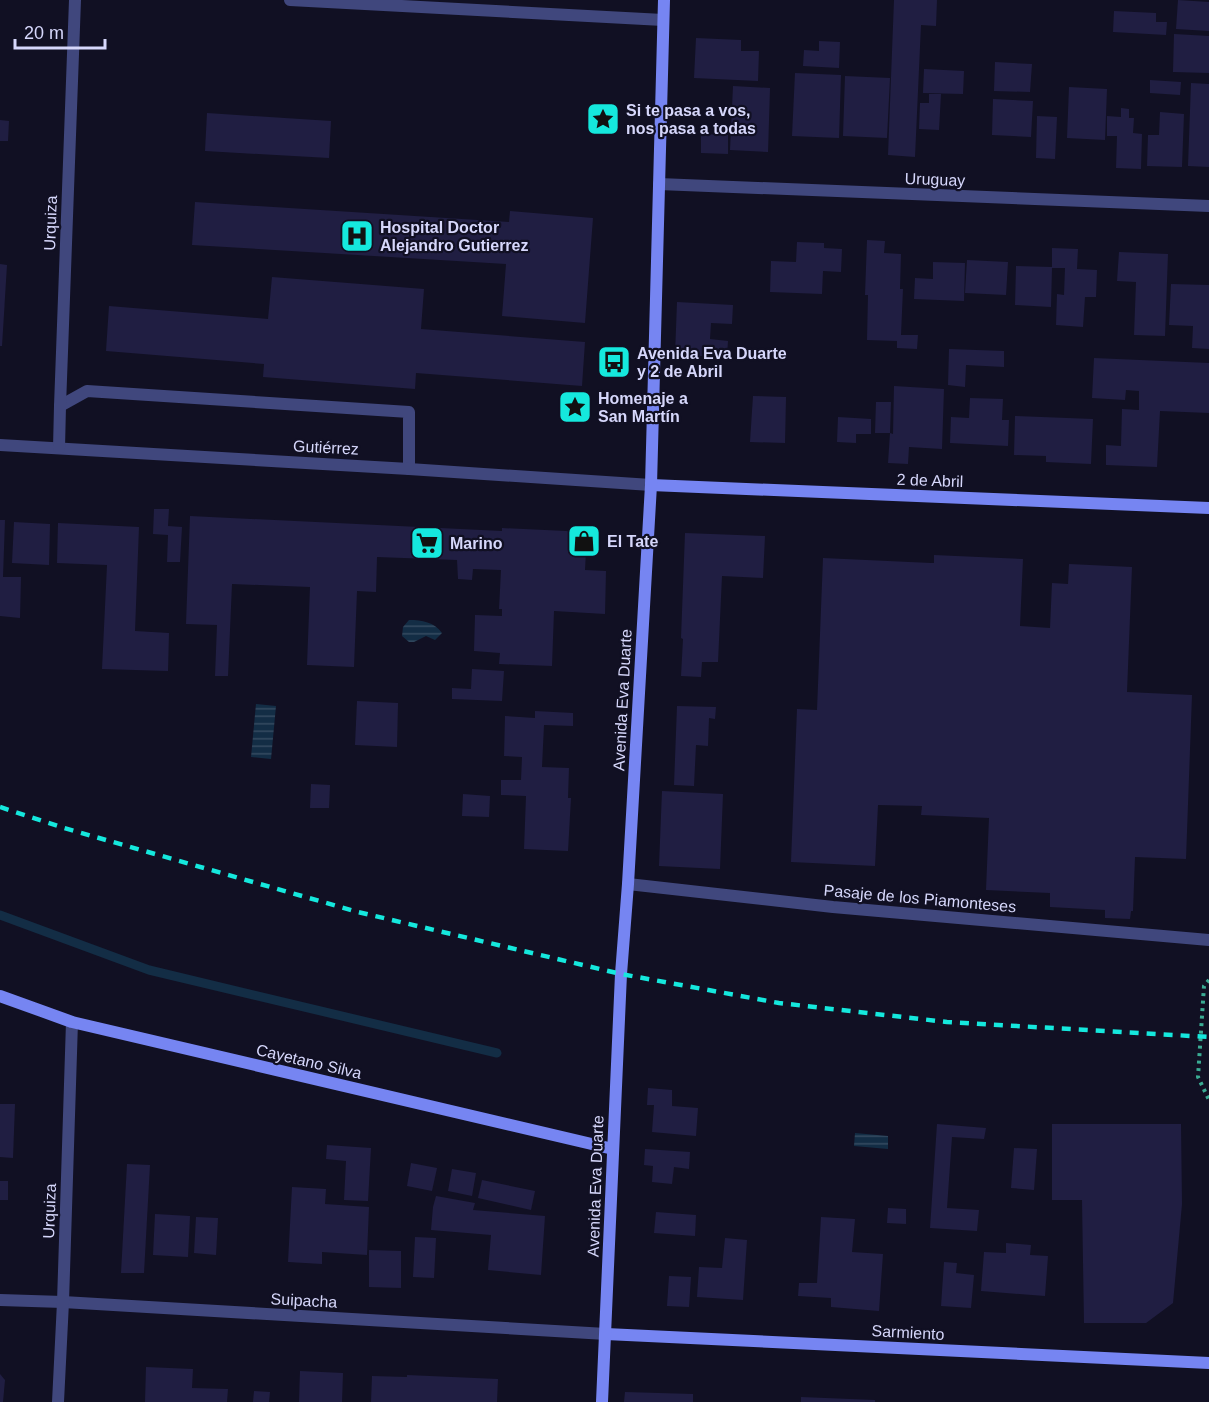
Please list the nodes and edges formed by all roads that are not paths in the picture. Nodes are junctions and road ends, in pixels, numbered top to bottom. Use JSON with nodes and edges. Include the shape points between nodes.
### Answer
{"nodes":[{"id":1,"x":75,"y":0,"type":"edge"},
{"id":2,"x":290,"y":0,"type":"edge"},
{"id":3,"x":664,"y":0,"type":"edge"},
{"id":4,"x":663,"y":20,"type":"junction"},
{"id":5,"x":659,"y":184,"type":"junction"},
{"id":6,"x":1209,"y":207,"type":"edge"},
{"id":7,"x":60,"y":406,"type":"junction"},
{"id":8,"x":0,"y":446,"type":"edge"},
{"id":9,"x":59,"y":448,"type":"junction"},
{"id":10,"x":409,"y":469,"type":"junction"},
{"id":11,"x":651,"y":485,"type":"junction"},
{"id":12,"x":1209,"y":507,"type":"edge"},
{"id":13,"x":628,"y":884,"type":"junction"},
{"id":14,"x":1209,"y":940,"type":"edge"},
{"id":15,"x":0,"y":996,"type":"edge"},
{"id":16,"x":72,"y":1022,"type":"junction"},
{"id":17,"x":613,"y":1149,"type":"junction"},
{"id":18,"x":0,"y":1300,"type":"edge"},
{"id":19,"x":63,"y":1302,"type":"junction"},
{"id":20,"x":606,"y":1334,"type":"junction"},
{"id":21,"x":1209,"y":1363,"type":"edge"},
{"id":22,"x":58,"y":1402,"type":"edge"},
{"id":23,"x":602,"y":1402,"type":"edge"}],
"edges":[{"from":1,"to":7,"type":"street","name":"Urquiza"},
{"from":2,"to":4,"type":"street"},
{"from":3,"to":4,"type":"main road","name":"Avenida Eva Duarte"},
{"from":4,"to":5,"type":"main road","name":"Avenida Eva Duarte"},
{"from":5,"to":6,"type":"street","name":"Uruguay"},
{"from":5,"to":11,"type":"main road","name":"Avenida Eva Duarte"},
{"from":7,"to":9,"type":"street","name":"Urquiza"},
{"from":7,"to":10,"type":"street","via":[[87,391],[409,412]]},
{"from":8,"to":9,"type":"street","name":"Gutiérrez"},
{"from":9,"to":10,"type":"street","name":"Gutiérrez"},
{"from":10,"to":11,"type":"street","name":"Gutiérrez"},
{"from":11,"to":12,"type":"main road","name":"2 de Abril"},
{"from":11,"to":13,"type":"main road","name":"Avenida Eva Duarte"},
{"from":13,"to":14,"type":"street","name":"Pasaje de los Piamonteses","via":[[833,907]]},
{"from":13,"to":17,"type":"main road","name":"Avenida Eva Duarte"},
{"from":15,"to":16,"type":"main road","name":"Cayetano Silva"},
{"from":16,"to":17,"type":"main road","name":"Cayetano Silva"},
{"from":16,"to":19,"type":"street","name":"Urquiza"},
{"from":17,"to":20,"type":"main road","name":"Avenida Eva Duarte"},
{"from":18,"to":19,"type":"street","name":"Suipacha"},
{"from":19,"to":20,"type":"street","name":"Suipacha"},
{"from":19,"to":22,"type":"street","name":"Urquiza"},
{"from":20,"to":21,"type":"main road","name":"Sarmiento"},
{"from":20,"to":23,"type":"main road","name":"Avenida Eva Duarte"}]}
